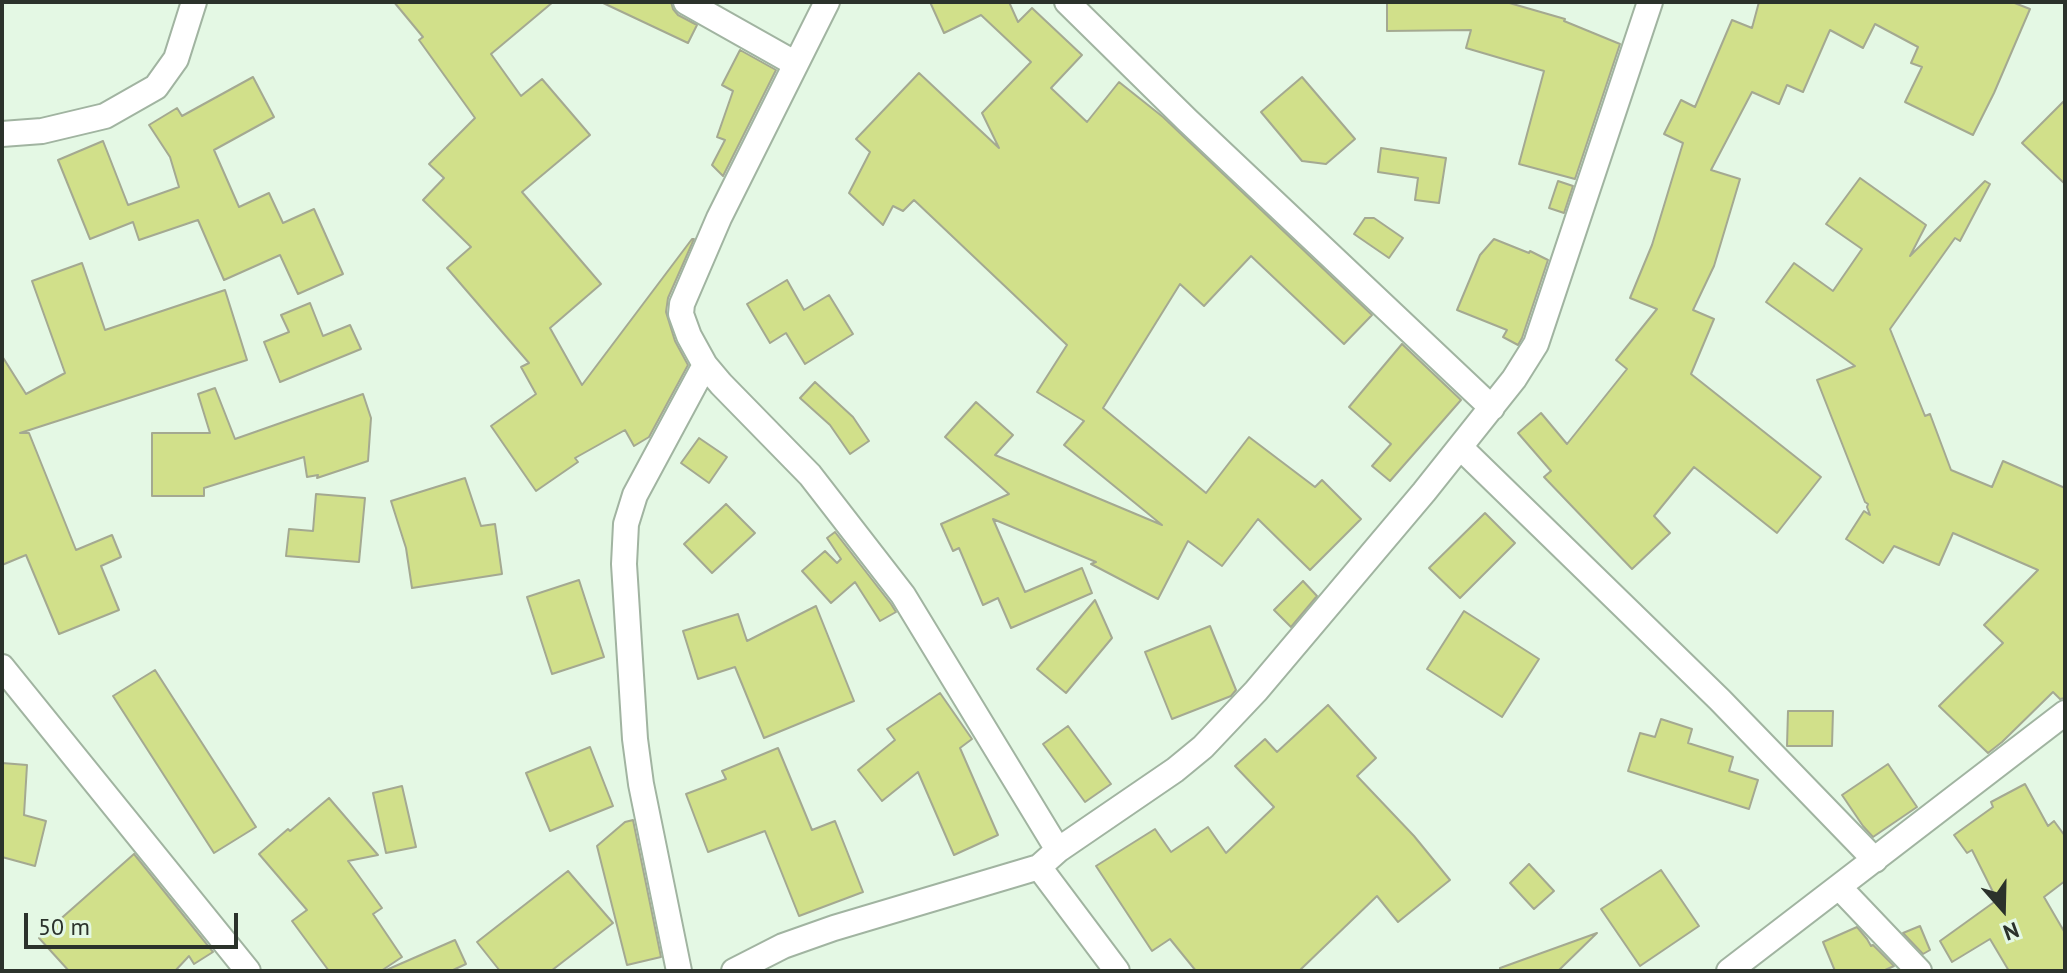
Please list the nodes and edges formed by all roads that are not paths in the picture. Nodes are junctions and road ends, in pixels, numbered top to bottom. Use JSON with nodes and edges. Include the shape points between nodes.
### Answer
{"nodes":[{"id":1,"x":194,"y":2,"type":"edge"},
{"id":2,"x":686,"y":2,"type":"edge"},
{"id":3,"x":827,"y":2,"type":"edge"},
{"id":4,"x":1067,"y":2,"type":"edge"},
{"id":5,"x":1650,"y":2,"type":"edge"},
{"id":6,"x":796,"y":64,"type":"junction"},
{"id":7,"x":2,"y":134,"type":"edge"},
{"id":8,"x":705,"y":365,"type":"junction"},
{"id":9,"x":1492,"y":408,"type":"junction"},
{"id":10,"x":1460,"y":447,"type":"junction"},
{"id":11,"x":2,"y":667,"type":"edge"},
{"id":12,"x":2065,"y":713,"type":"edge"},
{"id":13,"x":1058,"y":850,"type":"junction"},
{"id":14,"x":1875,"y":860,"type":"junction"},
{"id":15,"x":1039,"y":867,"type":"junction"},
{"id":16,"x":1839,"y":887,"type":"junction"},
{"id":17,"x":248,"y":971,"type":"edge"},
{"id":18,"x":679,"y":971,"type":"edge"},
{"id":19,"x":734,"y":971,"type":"edge"},
{"id":20,"x":1117,"y":971,"type":"edge"},
{"id":21,"x":1729,"y":971,"type":"edge"},
{"id":22,"x":1919,"y":971,"type":"edge"}],
"edges":[{"from":1,"to":7,"type":"street","via":[[176,59],[156,87],[105,116]]},
{"from":2,"to":6,"type":"street"},
{"from":3,"to":6,"type":"street"},
{"from":4,"to":9,"type":"street"},
{"from":5,"to":9,"type":"street","via":[[1536,344]]},
{"from":6,"to":8,"type":"street","via":[[682,304],[689,336]]},
{"from":8,"to":13,"type":"street","via":[[810,475],[903,595]]},
{"from":8,"to":18,"type":"street","via":[[635,495],[626,524],[624,564],[641,784]]},
{"from":9,"to":10,"type":"street"},
{"from":10,"to":13,"type":"street","via":[[1203,747]]},
{"from":10,"to":14,"type":"street","via":[[1720,700]]},
{"from":11,"to":17,"type":"street"},
{"from":12,"to":14,"type":"street"},
{"from":13,"to":15,"type":"street"},
{"from":14,"to":16,"type":"street"},
{"from":15,"to":19,"type":"street","via":[[834,928]]},
{"from":15,"to":20,"type":"street"},
{"from":16,"to":21,"type":"street"},
{"from":16,"to":22,"type":"street"}]}
